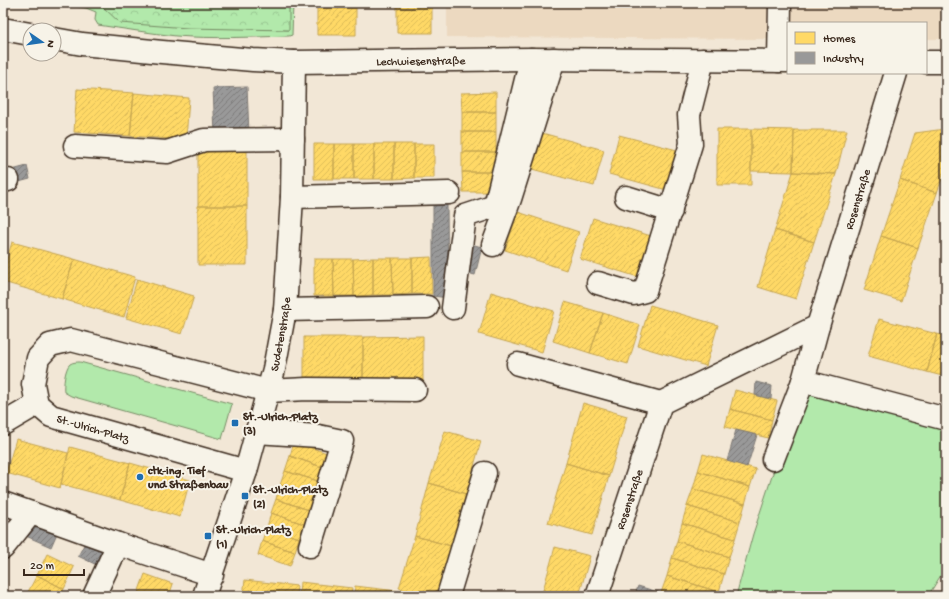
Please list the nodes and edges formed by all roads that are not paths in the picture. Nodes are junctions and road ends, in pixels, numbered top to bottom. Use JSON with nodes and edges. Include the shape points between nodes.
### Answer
{"nodes":[{"id":1,"x":780,"y":3,"type":"edge"},
{"id":2,"x":3,"y":29,"type":"edge"},
{"id":3,"x":22,"y":33,"type":"edge"},
{"id":4,"x":62,"y":40,"type":"edge"},
{"id":5,"x":531,"y":59,"type":"junction"},
{"id":6,"x":554,"y":59,"type":"junction"},
{"id":7,"x":703,"y":60,"type":"junction"},
{"id":8,"x":783,"y":61,"type":"edge"},
{"id":9,"x":294,"y":62,"type":"junction"},
{"id":10,"x":896,"y":74,"type":"edge"},
{"id":11,"x":293,"y":139,"type":"junction"},
{"id":12,"x":75,"y":146,"type":"dead end"},
{"id":13,"x":449,"y":193,"type":"dead end"},
{"id":14,"x":292,"y":197,"type":"junction"},
{"id":15,"x":626,"y":197,"type":"dead end"},
{"id":16,"x":671,"y":211,"type":"junction"},
{"id":17,"x":493,"y":245,"type":"dead end"},
{"id":18,"x":598,"y":283,"type":"dead end"},
{"id":19,"x":427,"y":307,"type":"dead end"},
{"id":20,"x":453,"y":308,"type":"dead end"},
{"id":21,"x":284,"y":310,"type":"junction"},
{"id":22,"x":818,"y":326,"type":"junction"},
{"id":23,"x":518,"y":364,"type":"dead end"},
{"id":24,"x":803,"y":382,"type":"junction"},
{"id":25,"x":415,"y":390,"type":"dead end"},
{"id":26,"x":268,"y":391,"type":"junction"},
{"id":27,"x":661,"y":403,"type":"junction"},
{"id":28,"x":37,"y":404,"type":"junction"},
{"id":29,"x":946,"y":419,"type":"edge"},
{"id":30,"x":3,"y":424,"type":"edge"},
{"id":31,"x":256,"y":432,"type":"junction"},
{"id":32,"x":773,"y":459,"type":"dead end"},
{"id":33,"x":246,"y":471,"type":"junction"},
{"id":34,"x":485,"y":473,"type":"dead end"},
{"id":35,"x":3,"y":503,"type":"edge"},
{"id":36,"x":31,"y":513,"type":"junction"},
{"id":37,"x":118,"y":544,"type":"junction"},
{"id":38,"x":310,"y":546,"type":"dead end"},
{"id":39,"x":3,"y":548,"type":"edge"},
{"id":40,"x":212,"y":575,"type":"junction"},
{"id":41,"x":94,"y":596,"type":"edge"},
{"id":42,"x":204,"y":596,"type":"edge"},
{"id":43,"x":448,"y":596,"type":"edge"},
{"id":44,"x":597,"y":596,"type":"edge"}],
"edges":[{"from":1,"to":8,"type":"street"},
{"from":2,"to":3,"type":"street"},
{"from":4,"to":9,"type":"street","name":"Lechwiesenstraße","via":[[162,52]]},
{"from":5,"to":6,"type":"street","name":"Lechwiesenstraße"},
{"from":5,"to":9,"type":"street","name":"Lechwiesenstraße"},
{"from":5,"to":20,"type":"street","via":[[495,206],[465,216]]},
{"from":6,"to":7,"type":"street","name":"Lechwiesenstraße","via":[[666,51]]},
{"from":6,"to":17,"type":"street"},
{"from":7,"to":8,"type":"street","name":"Lechwiesenstraße"},
{"from":7,"to":16,"type":"street","via":[[688,115],[691,144]]},
{"from":9,"to":11,"type":"street","name":"Sudetenstraße"},
{"from":10,"to":22,"type":"street","name":"Rosenstraße"},
{"from":11,"to":12,"type":"street","via":[[204,140],[167,152]]},
{"from":11,"to":14,"type":"street","name":"Sudetenstraße"},
{"from":13,"to":14,"type":"street"},
{"from":14,"to":21,"type":"street","name":"Sudetenstraße"},
{"from":15,"to":16,"type":"street"},
{"from":16,"to":18,"type":"street","via":[[645,291],[634,294]]},
{"from":19,"to":21,"type":"street"},
{"from":21,"to":26,"type":"street","name":"Sudetenstraße"},
{"from":22,"to":24,"type":"street","name":"Rosenstraße"},
{"from":22,"to":27,"type":"street"},
{"from":23,"to":27,"type":"street"},
{"from":24,"to":29,"type":"street"},
{"from":24,"to":32,"type":"street","name":"Rosenstraße"},
{"from":25,"to":26,"type":"street"},
{"from":26,"to":28,"type":"street","via":[[71,340],[50,345],[38,358],[33,384]]},
{"from":26,"to":31,"type":"street","name":"Sudetenstraße"},
{"from":27,"to":44,"type":"street","name":"Rosenstraße"},
{"from":28,"to":30,"type":"street"},
{"from":28,"to":33,"type":"street","name":"St.-Ulrich-Platz","via":[[51,416]]},
{"from":31,"to":33,"type":"street","name":"Sudetenstraße"},
{"from":31,"to":38,"type":"street","via":[[318,436],[342,441]]},
{"from":33,"to":40,"type":"street","name":"Sudetenstraße"},
{"from":34,"to":43,"type":"street"},
{"from":35,"to":36,"type":"street"},
{"from":36,"to":37,"type":"street"},
{"from":36,"to":39,"type":"street"},
{"from":37,"to":40,"type":"street"},
{"from":37,"to":41,"type":"street"},
{"from":40,"to":42,"type":"street","name":"Sudetenstraße"}]}
